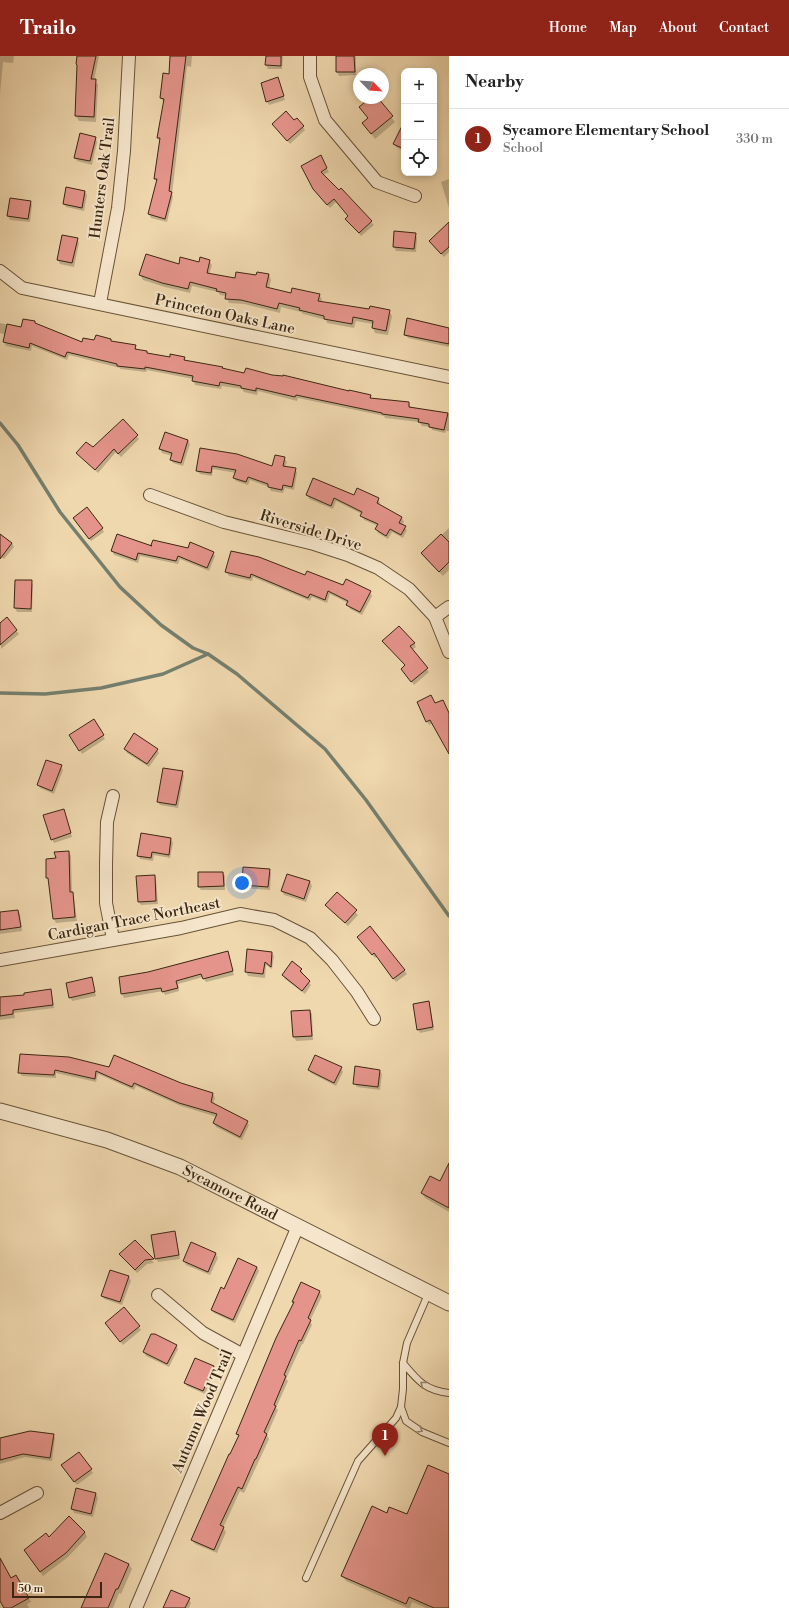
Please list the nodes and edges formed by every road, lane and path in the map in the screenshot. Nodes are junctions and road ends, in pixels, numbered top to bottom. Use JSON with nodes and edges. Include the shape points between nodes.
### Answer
{"nodes":[{"id":1,"x":129,"y":56,"type":"edge"},
{"id":2,"x":310,"y":56,"type":"edge"},
{"id":3,"x":415,"y":196,"type":"dead end"},
{"id":4,"x":0,"y":271,"type":"edge"},
{"id":5,"x":100,"y":303,"type":"junction"},
{"id":6,"x":449,"y":377,"type":"edge"},
{"id":7,"x":150,"y":495,"type":"dead end"},
{"id":8,"x":449,"y":607,"type":"edge"},
{"id":9,"x":435,"y":617,"type":"junction"},
{"id":10,"x":449,"y":652,"type":"edge"},
{"id":11,"x":113,"y":796,"type":"dead end"},
{"id":12,"x":113,"y":939,"type":"junction"},
{"id":13,"x":0,"y":960,"type":"edge"},
{"id":14,"x":374,"y":1019,"type":"dead end"},
{"id":15,"x":0,"y":1111,"type":"edge"},
{"id":16,"x":298,"y":1226,"type":"junction"},
{"id":17,"x":429,"y":1292,"type":"junction"},
{"id":18,"x":158,"y":1295,"type":"dead end"},
{"id":19,"x":449,"y":1303,"type":"edge"},
{"id":20,"x":243,"y":1354,"type":"junction"},
{"id":21,"x":403,"y":1363,"type":"junction"},
{"id":22,"x":449,"y":1393,"type":"edge"},
{"id":23,"x":401,"y":1407,"type":"junction"},
{"id":24,"x":449,"y":1443,"type":"edge"},
{"id":25,"x":37,"y":1493,"type":"dead end"},
{"id":26,"x":0,"y":1513,"type":"edge"},
{"id":27,"x":306,"y":1578,"type":"dead end"},
{"id":28,"x":136,"y":1608,"type":"edge"}],
"edges":[{"from":1,"to":5,"type":"street","name":"Hunters Oak Trail","via":[[118,208]]},
{"from":2,"to":3,"type":"street","via":[[310,76],[325,120],[377,182]]},
{"from":4,"to":5,"type":"street","name":"Princeton Oaks Lane","via":[[22,288]]},
{"from":5,"to":6,"type":"street","name":"Princeton Oaks Lane"},
{"from":7,"to":9,"type":"street","name":"Riverside Drive","via":[[224,522],[348,555],[378,568],[409,589]]},
{"from":8,"to":9,"type":"street"},
{"from":9,"to":10,"type":"street","name":"Riverside Drive"},
{"from":11,"to":12,"type":"street","via":[[107,822],[106,903]]},
{"from":12,"to":13,"type":"street","name":"Cardigan Trace Northeast"},
{"from":12,"to":14,"type":"street","name":"Cardigan Trace Northeast","via":[[181,928],[240,914],[274,920],[310,938],[332,960]]},
{"from":15,"to":16,"type":"street","name":"Sycamore Road","via":[[108,1140],[180,1167]]},
{"from":16,"to":17,"type":"street","name":"Sycamore Road"},
{"from":16,"to":20,"type":"street","name":"Autumn Wood Trail"},
{"from":17,"to":19,"type":"street","name":"Sycamore Road"},
{"from":17,"to":21,"type":"lane","via":[[407,1343]]},
{"from":18,"to":20,"type":"street","via":[[203,1333]]},
{"from":20,"to":28,"type":"street","name":"Autumn Wood Trail"},
{"from":22,"to":21,"type":"lane","one_way":true,"via":[[426,1387]]},
{"from":21,"to":23,"type":"lane"},
{"from":23,"to":24,"type":"lane","one_way":true,"via":[[406,1421],[422,1432]]},
{"from":23,"to":27,"type":"lane","via":[[396,1418],[358,1461]]},
{"from":25,"to":26,"type":"street"}]}
